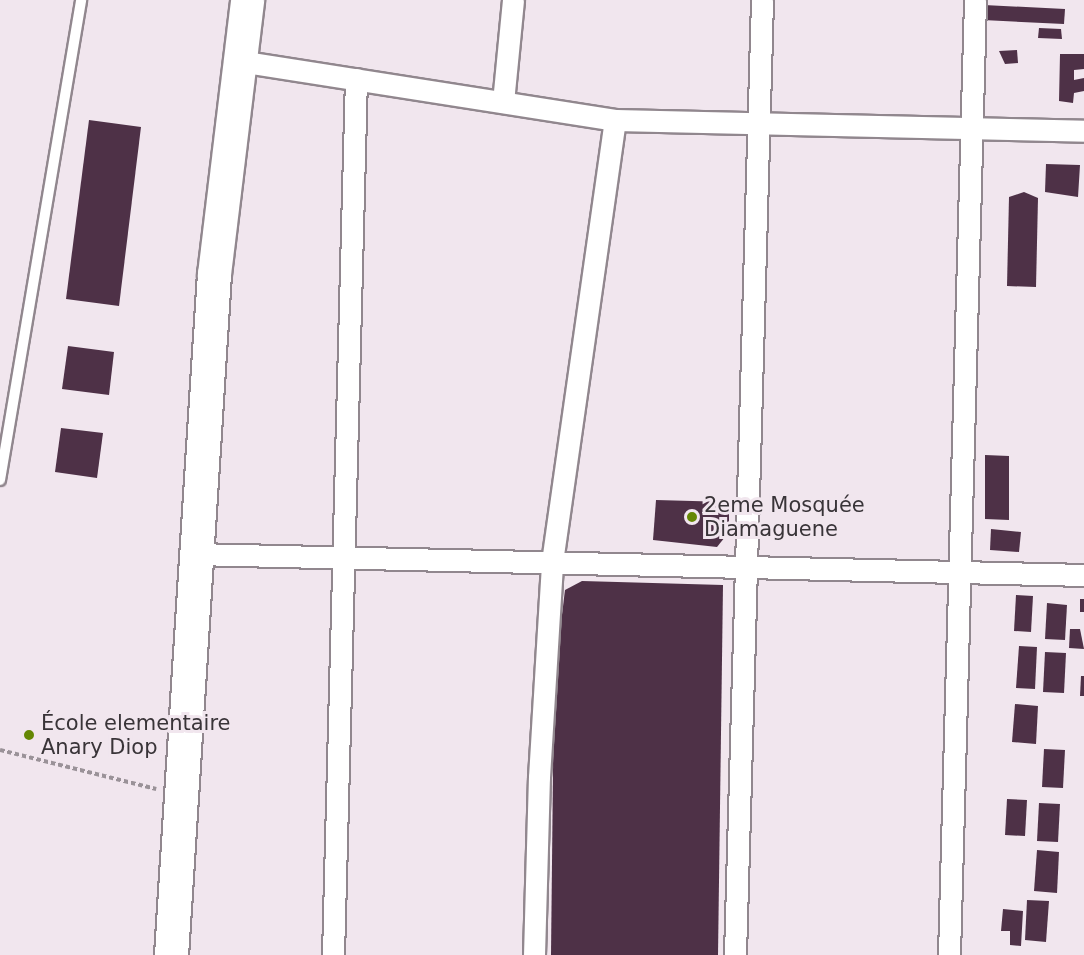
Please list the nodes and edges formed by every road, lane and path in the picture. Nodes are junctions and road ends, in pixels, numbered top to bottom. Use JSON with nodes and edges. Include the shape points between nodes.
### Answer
{"nodes":[{"id":1,"x":81,"y":0,"type":"edge"},
{"id":2,"x":247,"y":0,"type":"edge"},
{"id":3,"x":513,"y":0,"type":"edge"},
{"id":4,"x":762,"y":0,"type":"edge"},
{"id":5,"x":975,"y":0,"type":"edge"},
{"id":6,"x":239,"y":61,"type":"junction"},
{"id":7,"x":356,"y":79,"type":"junction"},
{"id":8,"x":503,"y":102,"type":"junction"},
{"id":9,"x":615,"y":120,"type":"junction"},
{"id":10,"x":759,"y":123,"type":"junction"},
{"id":11,"x":971,"y":128,"type":"junction"},
{"id":12,"x":1084,"y":131,"type":"edge"},
{"id":13,"x":1,"y":474,"type":"edge"},
{"id":14,"x":194,"y":554,"type":"junction"},
{"id":15,"x":343,"y":557,"type":"junction"},
{"id":16,"x":552,"y":562,"type":"junction"},
{"id":17,"x":746,"y":567,"type":"junction"},
{"id":18,"x":959,"y":572,"type":"junction"},
{"id":19,"x":1084,"y":575,"type":"edge"},
{"id":20,"x":0,"y":750,"type":"edge"},
{"id":21,"x":180,"y":795,"type":"junction"},
{"id":22,"x":171,"y":955,"type":"edge"},
{"id":23,"x":333,"y":955,"type":"edge"},
{"id":24,"x":534,"y":955,"type":"edge"},
{"id":25,"x":735,"y":955,"type":"edge"},
{"id":26,"x":949,"y":955,"type":"edge"}],
"edges":[{"from":1,"to":13,"type":"lane"},
{"from":2,"to":6,"type":"main road"},
{"from":3,"to":8,"type":"street"},
{"from":4,"to":10,"type":"street"},
{"from":5,"to":11,"type":"street"},
{"from":6,"to":7,"type":"street"},
{"from":6,"to":14,"type":"main road","via":[[213,274]]},
{"from":7,"to":8,"type":"street"},
{"from":7,"to":15,"type":"street"},
{"from":8,"to":9,"type":"street"},
{"from":9,"to":10,"type":"street"},
{"from":9,"to":16,"type":"street"},
{"from":10,"to":11,"type":"street"},
{"from":10,"to":17,"type":"street"},
{"from":11,"to":12,"type":"street"},
{"from":11,"to":18,"type":"street"},
{"from":14,"to":15,"type":"street"},
{"from":14,"to":21,"type":"main road"},
{"from":15,"to":16,"type":"street"},
{"from":15,"to":23,"type":"street"},
{"from":16,"to":17,"type":"street"},
{"from":16,"to":24,"type":"street","via":[[539,777]]},
{"from":17,"to":18,"type":"street"},
{"from":17,"to":25,"type":"street"},
{"from":18,"to":19,"type":"street"},
{"from":18,"to":26,"type":"street"},
{"from":20,"to":21,"type":"path"},
{"from":21,"to":22,"type":"main road"}]}
